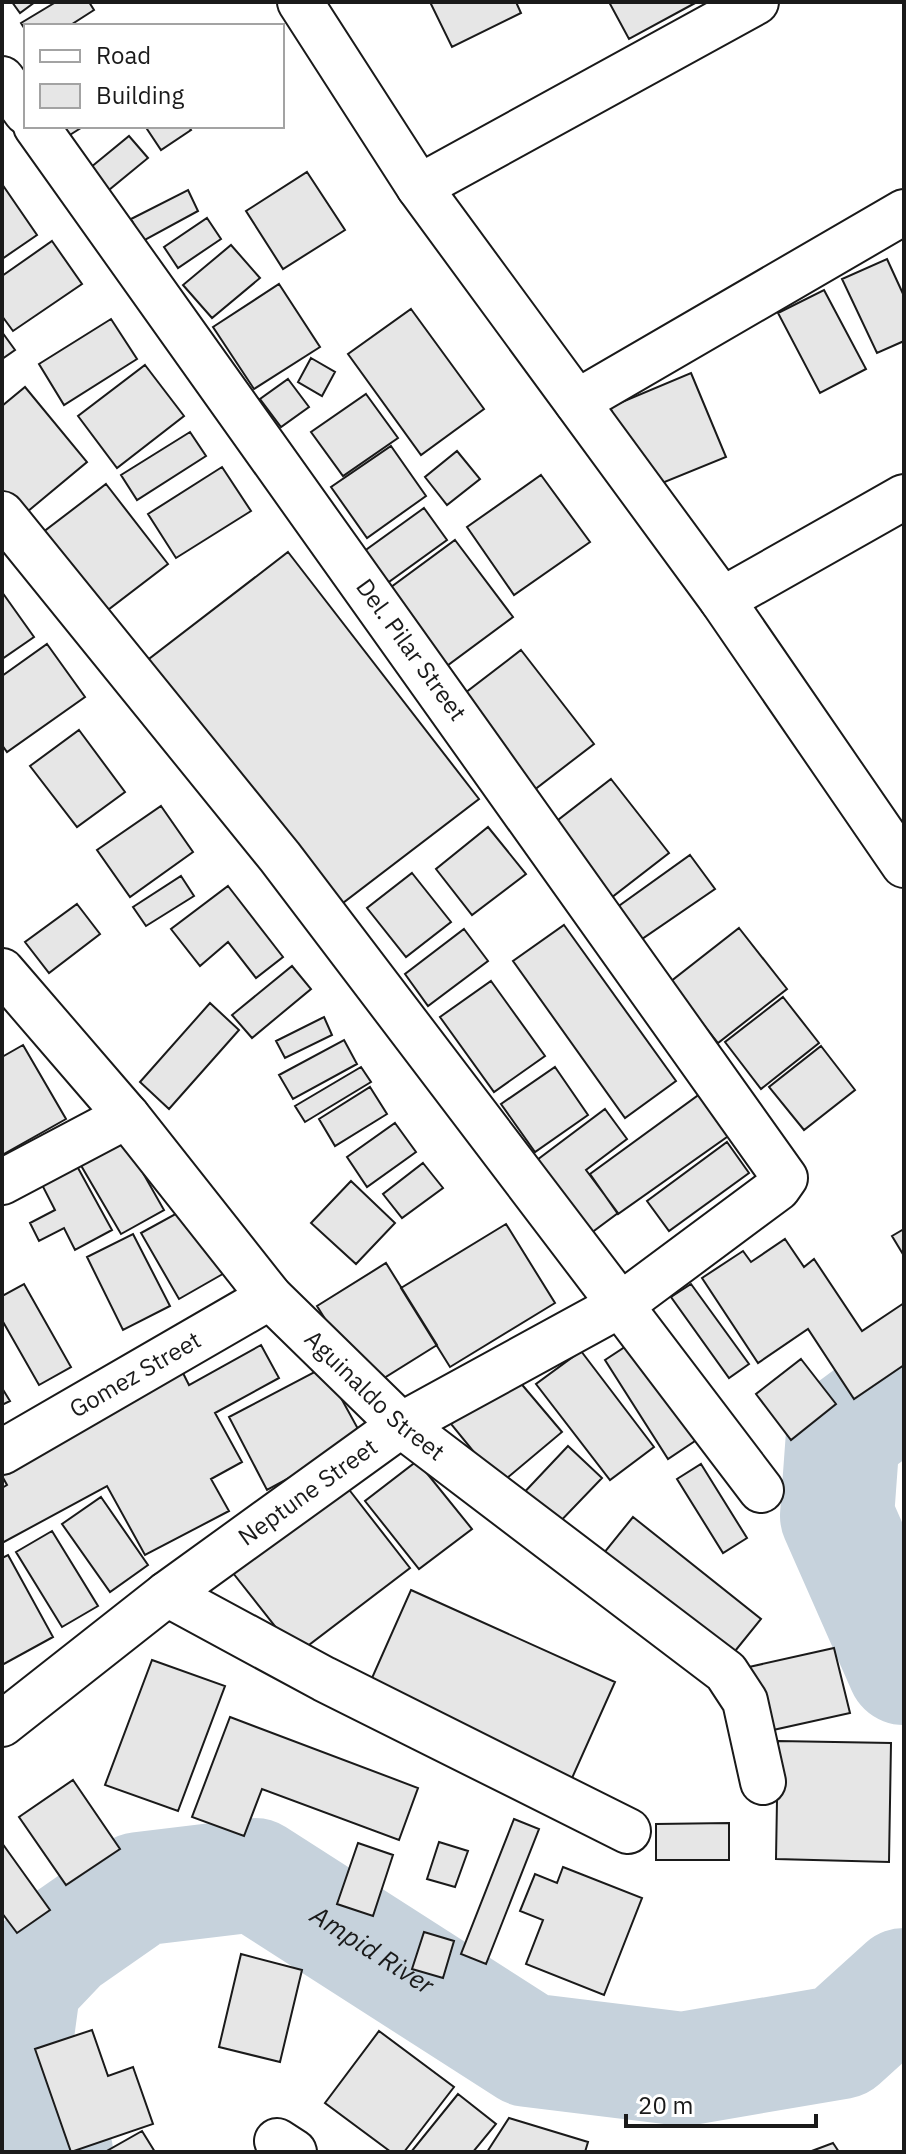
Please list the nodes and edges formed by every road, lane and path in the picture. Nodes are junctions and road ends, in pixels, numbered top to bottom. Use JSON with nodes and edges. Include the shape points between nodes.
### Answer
{"nodes":[{"id":1,"x":300,"y":2,"type":"edge"},
{"id":2,"x":756,"y":2,"type":"edge"},
{"id":3,"x":2,"y":79,"type":"edge"},
{"id":4,"x":24,"y":109,"type":"edge"},
{"id":5,"x":37,"y":128,"type":"edge"},
{"id":6,"x":419,"y":187,"type":"junction"},
{"id":7,"x":904,"y":212,"type":"edge"},
{"id":8,"x":577,"y":402,"type":"junction"},
{"id":9,"x":904,"y":497,"type":"edge"},
{"id":10,"x":2,"y":514,"type":"edge"},
{"id":11,"x":722,"y":600,"type":"junction"},
{"id":12,"x":892,"y":820,"type":"edge"},
{"id":13,"x":904,"y":865,"type":"edge"},
{"id":14,"x":2,"y":971,"type":"edge"},
{"id":15,"x":127,"y":1116,"type":"junction"},
{"id":16,"x":785,"y":1174,"type":"joint"},
{"id":17,"x":2,"y":1182,"type":"edge"},
{"id":18,"x":270,"y":1297,"type":"junction"},
{"id":19,"x":622,"y":1304,"type":"junction"},
{"id":20,"x":401,"y":1425,"type":"junction"},
{"id":21,"x":2,"y":1452,"type":"edge"},
{"id":22,"x":761,"y":1490,"type":"dead end"},
{"id":23,"x":167,"y":1594,"type":"junction"},
{"id":24,"x":2,"y":1724,"type":"edge"},
{"id":25,"x":763,"y":1782,"type":"dead end"},
{"id":26,"x":628,"y":1831,"type":"dead end"}],
"edges":[{"from":1,"to":6,"type":"street"},
{"from":2,"to":6,"type":"street"},
{"from":3,"to":4,"type":"street"},
{"from":5,"to":16,"type":"street","name":"Del. Pilar Street"},
{"from":6,"to":8,"type":"street"},
{"from":7,"to":8,"type":"street"},
{"from":8,"to":11,"type":"street"},
{"from":9,"to":11,"type":"street"},
{"from":10,"to":19,"type":"street","via":[[280,857]]},
{"from":11,"to":12,"type":"street"},
{"from":12,"to":13,"type":"street"},
{"from":14,"to":15,"type":"street","name":"Aguinaldo Street"},
{"from":15,"to":17,"type":"street"},
{"from":15,"to":18,"type":"street","name":"Aguinaldo Street"},
{"from":16,"to":19,"type":"street","name":"Neptune Street","via":[[778,1188]]},
{"from":18,"to":20,"type":"street","name":"Aguinaldo Street"},
{"from":18,"to":21,"type":"street","name":"Gomez Street"},
{"from":19,"to":20,"type":"street","name":"Neptune Street"},
{"from":19,"to":22,"type":"street"},
{"from":20,"to":23,"type":"street","name":"Neptune Street"},
{"from":20,"to":25,"type":"street","name":"Aguinaldo Street","via":[[726,1672],[745,1701]]},
{"from":23,"to":24,"type":"street","name":"Neptune Street"},
{"from":23,"to":26,"type":"street","via":[[337,1686]]}]}
